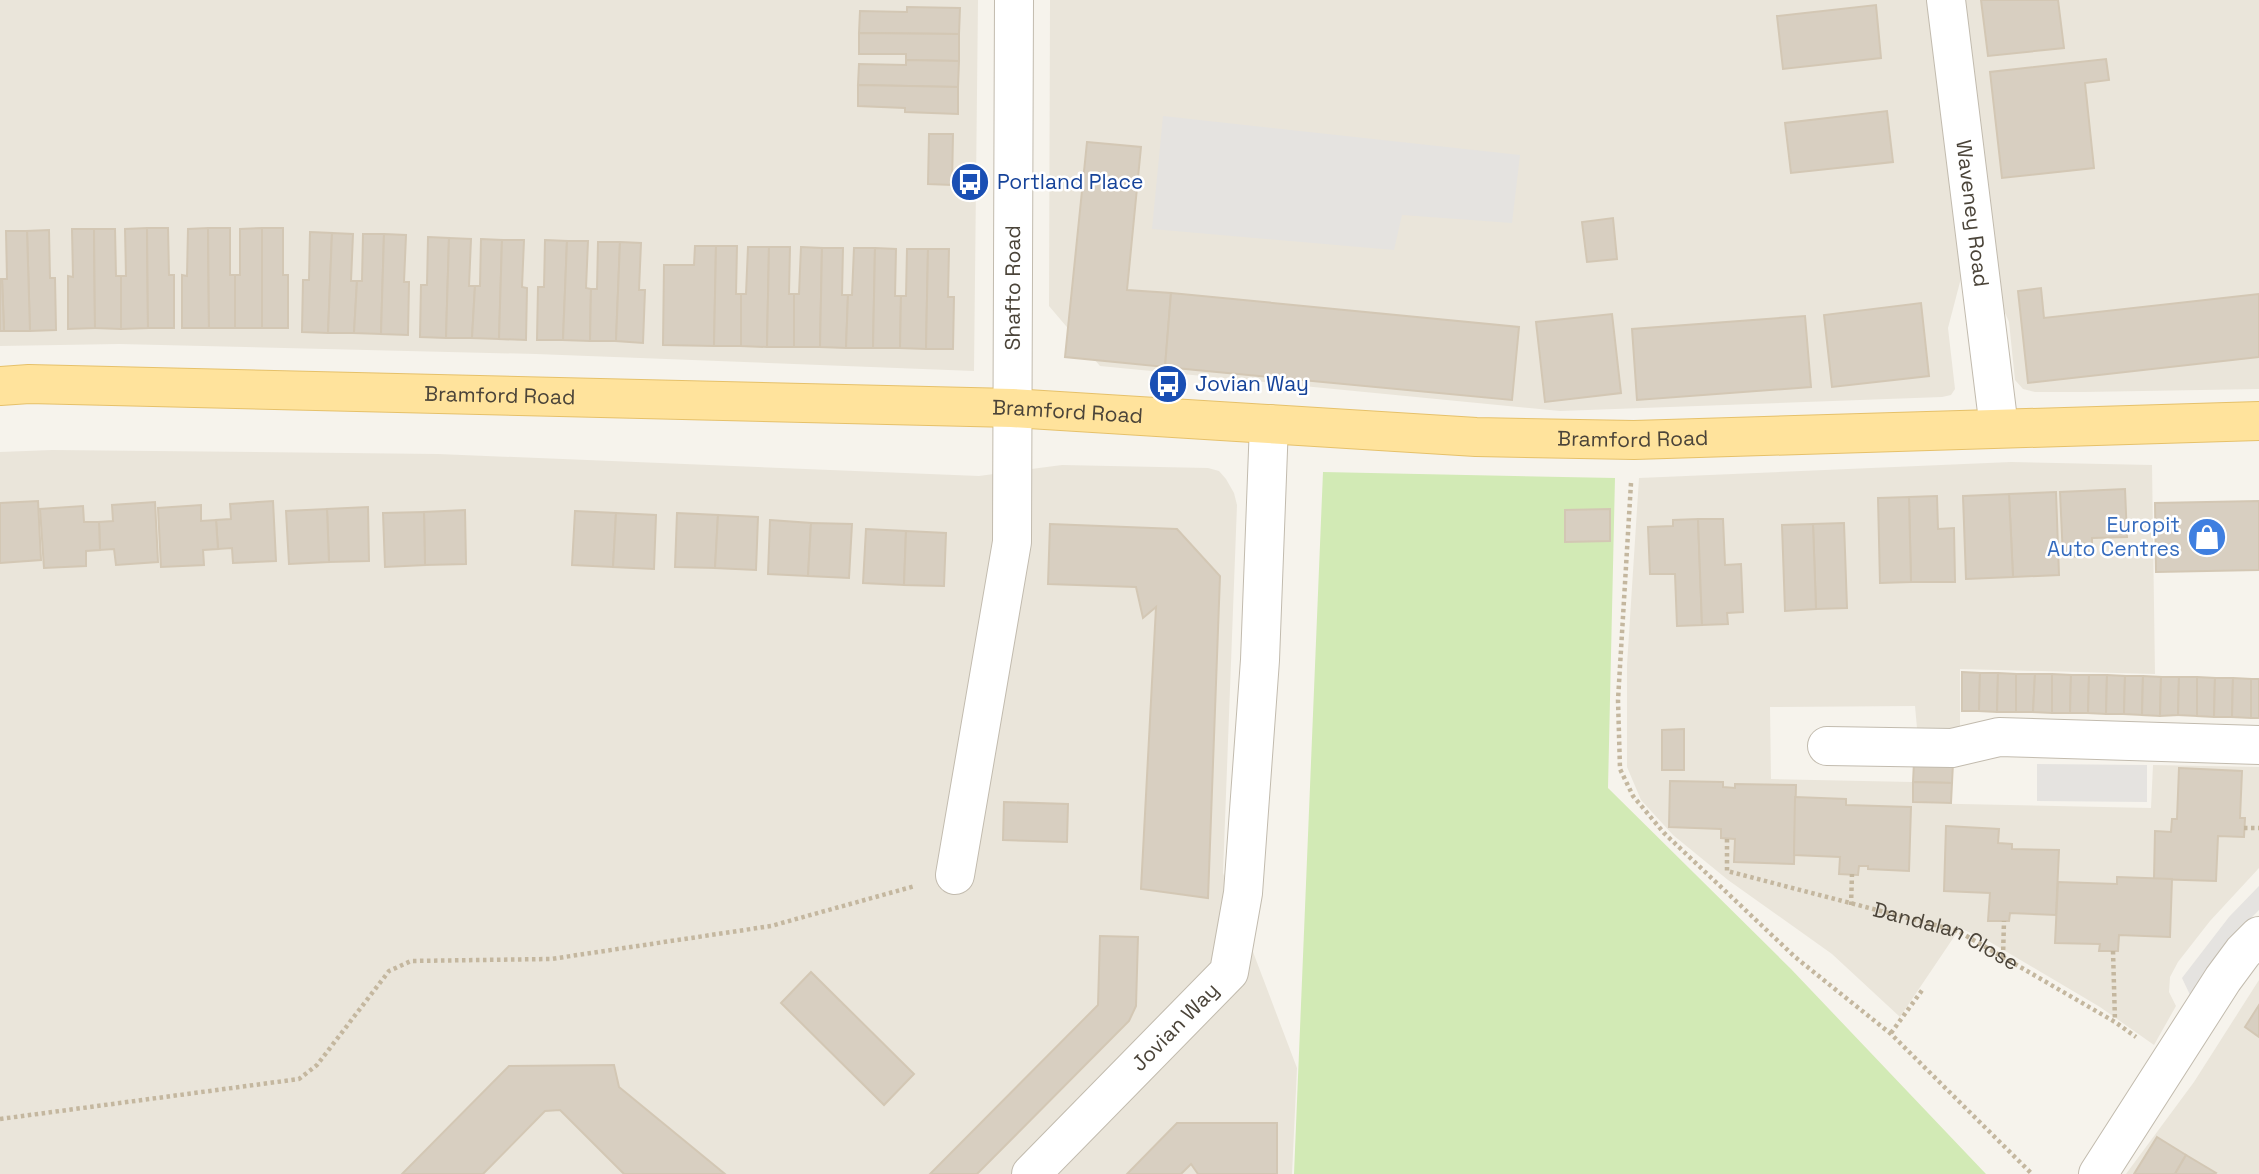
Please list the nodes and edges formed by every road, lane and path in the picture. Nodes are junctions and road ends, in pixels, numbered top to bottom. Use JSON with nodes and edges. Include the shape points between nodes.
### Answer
{"nodes":[{"id":1,"x":1013,"y":0,"type":"edge"},
{"id":2,"x":1946,"y":0,"type":"edge"},
{"id":3,"x":0,"y":386,"type":"edge"},
{"id":4,"x":1012,"y":408,"type":"junction"},
{"id":5,"x":2259,"y":421,"type":"edge"},
{"id":6,"x":1269,"y":424,"type":"junction"},
{"id":7,"x":1999,"y":428,"type":"junction"},
{"id":8,"x":1634,"y":440,"type":"junction"},
{"id":9,"x":2259,"y":745,"type":"edge"},
{"id":10,"x":1827,"y":746,"type":"dead end"},
{"id":11,"x":2244,"y":828,"type":"dead end"},
{"id":12,"x":2259,"y":828,"type":"edge"},
{"id":13,"x":1727,"y":839,"type":"dead end"},
{"id":14,"x":1852,"y":874,"type":"dead end"},
{"id":15,"x":956,"y":875,"type":"joint"},
{"id":16,"x":1851,"y":905,"type":"junction"},
{"id":17,"x":2004,"y":921,"type":"dead end"},
{"id":18,"x":2259,"y":936,"type":"edge"},
{"id":19,"x":2113,"y":951,"type":"dead end"},
{"id":20,"x":2003,"y":957,"type":"junction"},
{"id":21,"x":1923,"y":989,"type":"dead end"},
{"id":22,"x":2115,"y":1022,"type":"junction"},
{"id":23,"x":1891,"y":1034,"type":"junction"},
{"id":24,"x":2170,"y":1062,"type":"junction"},
{"id":25,"x":0,"y":1119,"type":"edge"},
{"id":26,"x":1031,"y":1174,"type":"edge"},
{"id":27,"x":2032,"y":1174,"type":"edge"},
{"id":28,"x":2098,"y":1174,"type":"edge"}],
"edges":[{"from":1,"to":4,"type":"street","name":"Shafto Road"},
{"from":2,"to":7,"type":"street","name":"Waveney Road"},
{"from":3,"to":4,"type":"main road","name":"Bramford Road"},
{"from":4,"to":6,"type":"main road","name":"Bramford Road"},
{"from":4,"to":15,"type":"street","name":"Shafto Road","via":[[1012,542]]},
{"from":5,"to":7,"type":"main road","name":"Bramford Road"},
{"from":6,"to":8,"type":"main road","name":"Bramford Road","via":[[1476,437]]},
{"from":6,"to":26,"type":"street","name":"Jovian Way","via":[[1243,893],[1228,972]]},
{"from":7,"to":8,"type":"main road","name":"Bramford Road"},
{"from":8,"to":23,"type":"path","via":[[1621,630],[1620,769],[1633,796],[1664,833],[1795,957]]},
{"from":9,"to":10,"type":"street","via":[[1999,737],[1952,748]]},
{"from":11,"to":12,"type":"path"},
{"from":13,"to":16,"type":"path","name":"Dandalan Close","via":[[1727,871]]},
{"from":14,"to":16,"type":"path"},
{"from":15,"to":25,"type":"path","via":[[771,926],[551,959],[411,961],[389,971],[317,1066],[299,1079]]},
{"from":16,"to":20,"type":"path","name":"Dandalan Close","via":[[1958,931]]},
{"from":17,"to":20,"type":"path"},
{"from":18,"to":24,"type":"street","via":[[2243,952]]},
{"from":19,"to":22,"type":"path"},
{"from":20,"to":22,"type":"path","name":"Dandalan Close"},
{"from":21,"to":23,"type":"path"},
{"from":22,"to":24,"type":"path","name":"Dandalan Close"},
{"from":23,"to":27,"type":"path"},
{"from":24,"to":28,"type":"street"}]}
